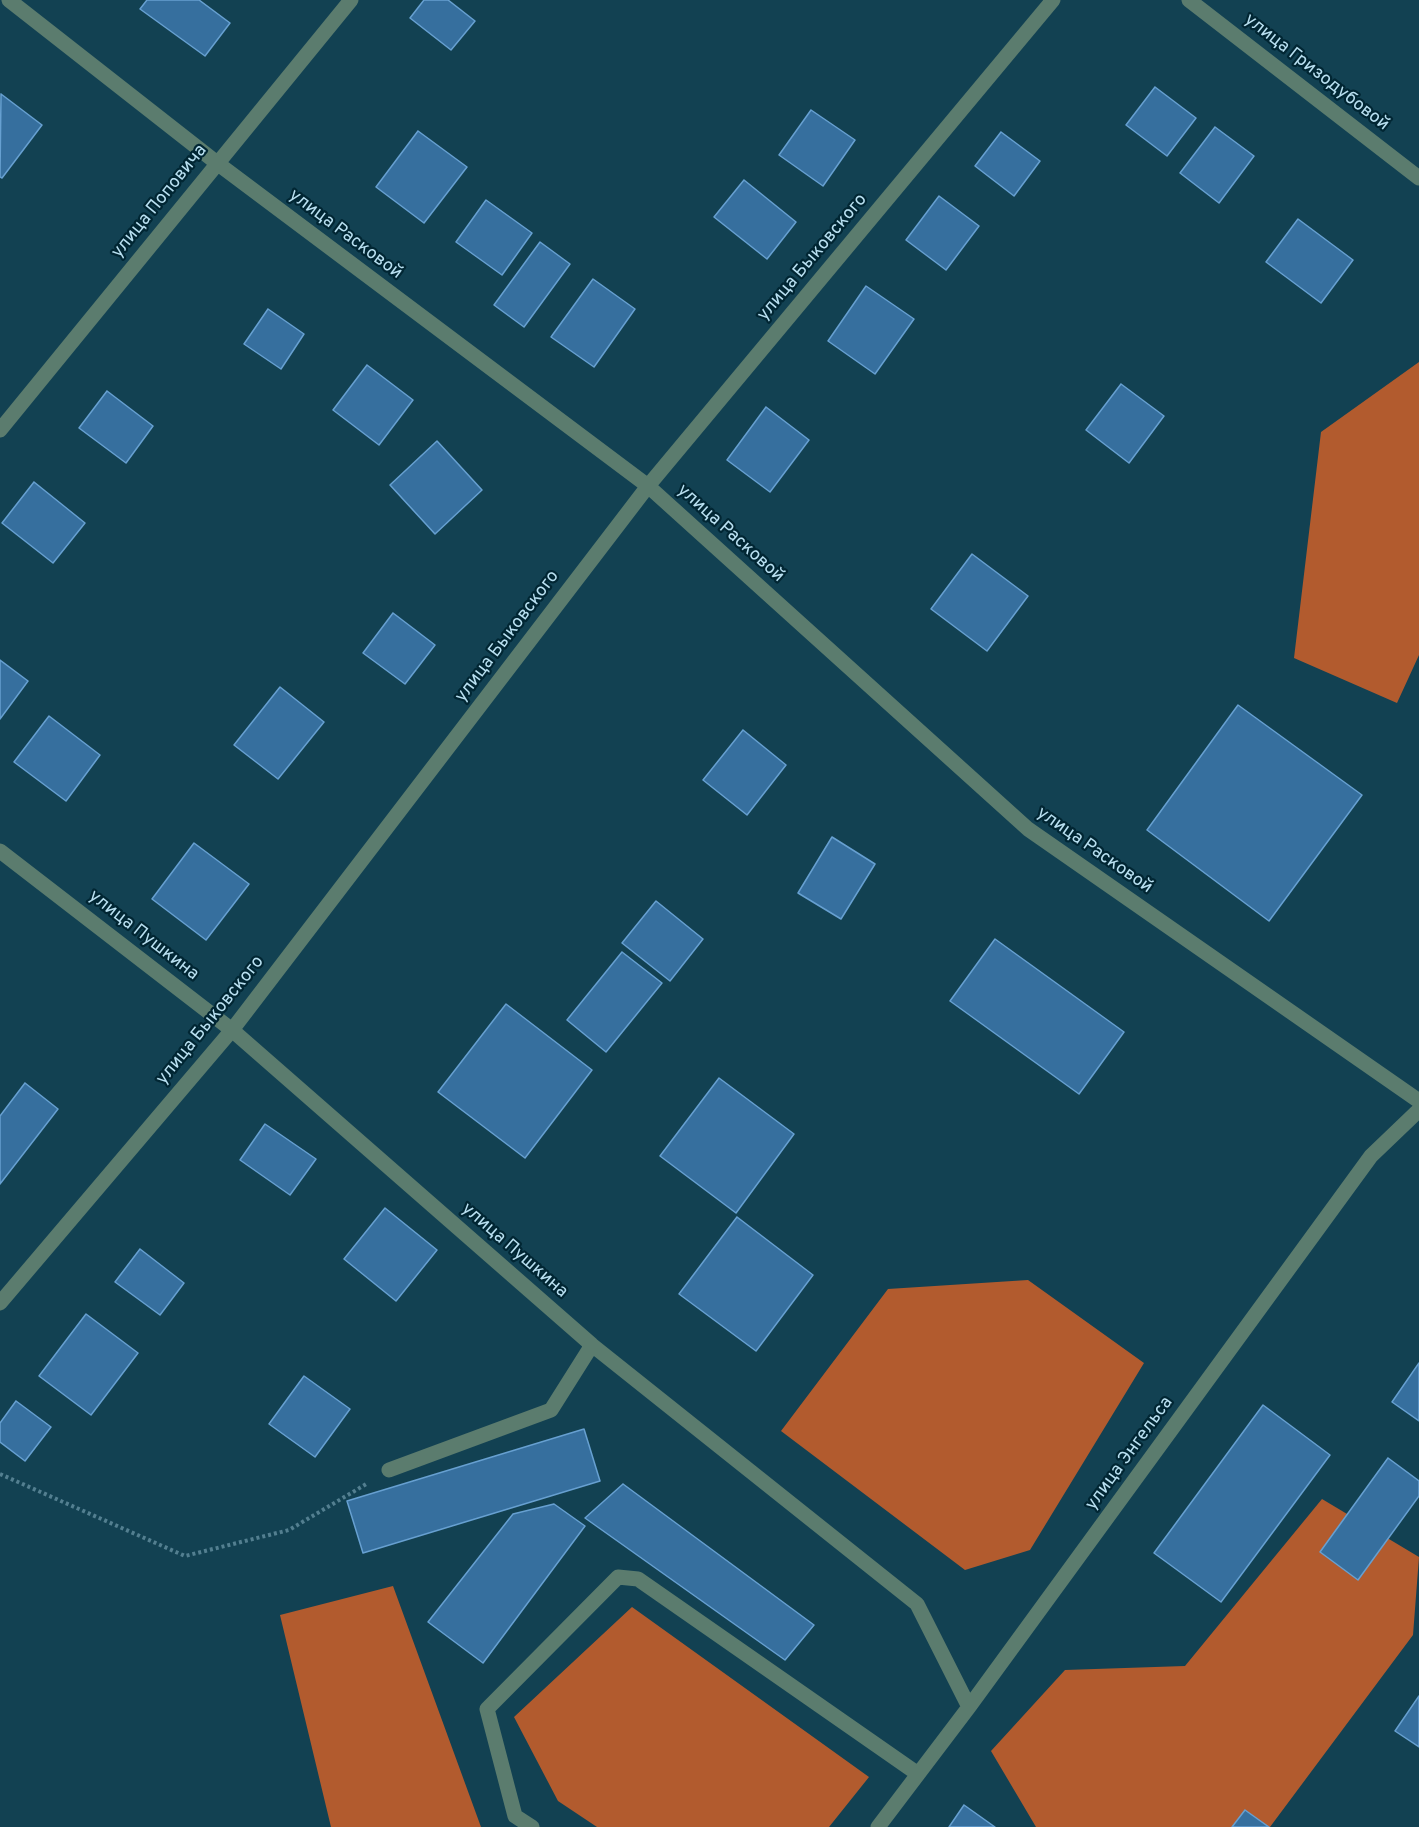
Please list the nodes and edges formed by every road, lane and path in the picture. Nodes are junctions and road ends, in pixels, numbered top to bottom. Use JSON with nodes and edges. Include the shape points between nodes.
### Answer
{"nodes":[{"id":1,"x":9,"y":0,"type":"edge"},
{"id":2,"x":351,"y":0,"type":"edge"},
{"id":3,"x":1053,"y":0,"type":"edge"},
{"id":4,"x":1189,"y":0,"type":"edge"},
{"id":5,"x":217,"y":163,"type":"junction"},
{"id":6,"x":1419,"y":177,"type":"edge"},
{"id":7,"x":0,"y":430,"type":"edge"},
{"id":8,"x":648,"y":486,"type":"junction"},
{"id":9,"x":0,"y":851,"type":"edge"},
{"id":10,"x":232,"y":1030,"type":"junction"},
{"id":11,"x":1419,"y":1101,"type":"edge"},
{"id":12,"x":1419,"y":1110,"type":"edge"},
{"id":13,"x":0,"y":1303,"type":"edge"},
{"id":14,"x":592,"y":1345,"type":"junction"},
{"id":15,"x":389,"y":1470,"type":"joint"},
{"id":16,"x":0,"y":1474,"type":"edge"},
{"id":17,"x":969,"y":1707,"type":"junction"},
{"id":18,"x":918,"y":1774,"type":"junction"},
{"id":19,"x":532,"y":1827,"type":"edge"},
{"id":20,"x":878,"y":1827,"type":"edge"}],
"edges":[{"from":1,"to":5,"type":"street","name":"улица Расковой"},
{"from":2,"to":5,"type":"street","name":"улица Поповича"},
{"from":3,"to":8,"type":"street","name":"улица Быковского"},
{"from":4,"to":6,"type":"street","name":"улица Гризодубовой"},
{"from":5,"to":7,"type":"street","name":"улица Поповича"},
{"from":5,"to":8,"type":"street","name":"улица Расковой"},
{"from":8,"to":10,"type":"street","name":"улица Быковского"},
{"from":8,"to":11,"type":"street","name":"улица Расковой","via":[[1028,829]]},
{"from":9,"to":10,"type":"street","name":"улица Пушкина"},
{"from":10,"to":13,"type":"street","name":"улица Быковского"},
{"from":10,"to":14,"type":"street","name":"улица Пушкина"},
{"from":12,"to":17,"type":"street","name":"улица Энгельса","via":[[1371,1156]]},
{"from":14,"to":15,"type":"street","via":[[551,1410]]},
{"from":14,"to":17,"type":"street","name":"улица Пушкина","via":[[917,1604]]},
{"from":15,"to":16,"type":"path","via":[[289,1530],[185,1556]]},
{"from":17,"to":18,"type":"street","name":"улица Энгельса"},
{"from":18,"to":19,"type":"street","via":[[638,1579],[618,1577],[487,1709],[515,1816]]},
{"from":18,"to":20,"type":"street","name":"улица Энгельса"}]}
